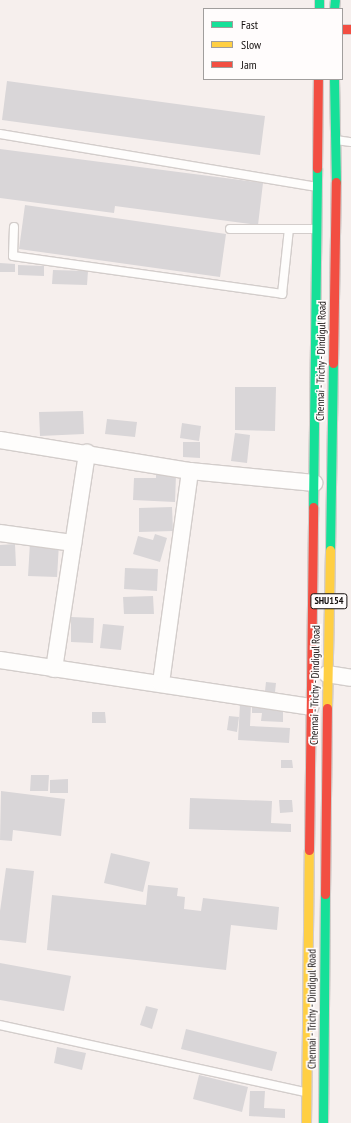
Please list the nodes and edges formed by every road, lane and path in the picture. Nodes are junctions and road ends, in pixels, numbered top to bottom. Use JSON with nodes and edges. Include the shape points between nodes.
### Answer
{"nodes":[{"id":1,"x":318,"y":80,"type":"edge"},
{"id":2,"x":334,"y":80,"type":"edge"},
{"id":3,"x":0,"y":134,"type":"edge"},
{"id":4,"x":335,"y":139,"type":"junction"},
{"id":5,"x":351,"y":142,"type":"edge"},
{"id":6,"x":317,"y":187,"type":"junction"},
{"id":7,"x":14,"y":227,"type":"dead end"},
{"id":8,"x":230,"y":229,"type":"dead end"},
{"id":9,"x":289,"y":229,"type":"junction"},
{"id":10,"x":317,"y":229,"type":"junction"},
{"id":11,"x":0,"y":440,"type":"edge"},
{"id":12,"x":87,"y":453,"type":"junction"},
{"id":13,"x":190,"y":471,"type":"junction"},
{"id":14,"x":314,"y":483,"type":"junction"},
{"id":15,"x":0,"y":533,"type":"edge"},
{"id":16,"x":73,"y":543,"type":"junction"},
{"id":17,"x":0,"y":660,"type":"edge"},
{"id":18,"x":54,"y":669,"type":"junction"},
{"id":19,"x":327,"y":674,"type":"junction"},
{"id":20,"x":351,"y":678,"type":"edge"},
{"id":21,"x":161,"y":683,"type":"junction"},
{"id":22,"x":310,"y":707,"type":"junction"},
{"id":23,"x":0,"y":1025,"type":"edge"},
{"id":24,"x":307,"y":1093,"type":"junction"},
{"id":25,"x":306,"y":1123,"type":"edge"},
{"id":26,"x":323,"y":1123,"type":"edge"}],
"edges":[{"from":1,"to":6,"type":"main road","name":"Chennai - Trichy - Dindigul Road"},
{"from":2,"to":4,"type":"main road","name":"Chennai - Trichy - Dindigul Road","number":"SHU154"},
{"from":3,"to":6,"type":"lane"},
{"from":4,"to":5,"type":"lane"},
{"from":4,"to":19,"type":"main road","name":"Chennai - Trichy - Dindigul Road","number":"SHU154","via":[[336,224]]},
{"from":6,"to":10,"type":"main road","name":"Chennai - Trichy - Dindigul Road"},
{"from":7,"to":9,"type":"lane","via":[[13,256],[282,294]]},
{"from":8,"to":9,"type":"lane"},
{"from":9,"to":10,"type":"lane"},
{"from":10,"to":14,"type":"main road","name":"Chennai - Trichy - Dindigul Road"},
{"from":11,"to":12,"type":"street"},
{"from":12,"to":13,"type":"street"},
{"from":12,"to":16,"type":"street"},
{"from":13,"to":14,"type":"street"},
{"from":13,"to":21,"type":"street"},
{"from":14,"to":22,"type":"main road","name":"Chennai - Trichy - Dindigul Road"},
{"from":15,"to":16,"type":"street"},
{"from":16,"to":18,"type":"street"},
{"from":17,"to":18,"type":"street"},
{"from":18,"to":21,"type":"street"},
{"from":19,"to":20,"type":"street"},
{"from":19,"to":26,"type":"main road","name":"Chennai - Trichy - Dindigul Road","number":"SHU154"},
{"from":21,"to":22,"type":"street"},
{"from":22,"to":24,"type":"main road","name":"Chennai - Trichy - Dindigul Road"},
{"from":23,"to":24,"type":"lane"},
{"from":24,"to":25,"type":"main road","name":"Chennai - Trichy - Dindigul Road"}]}
